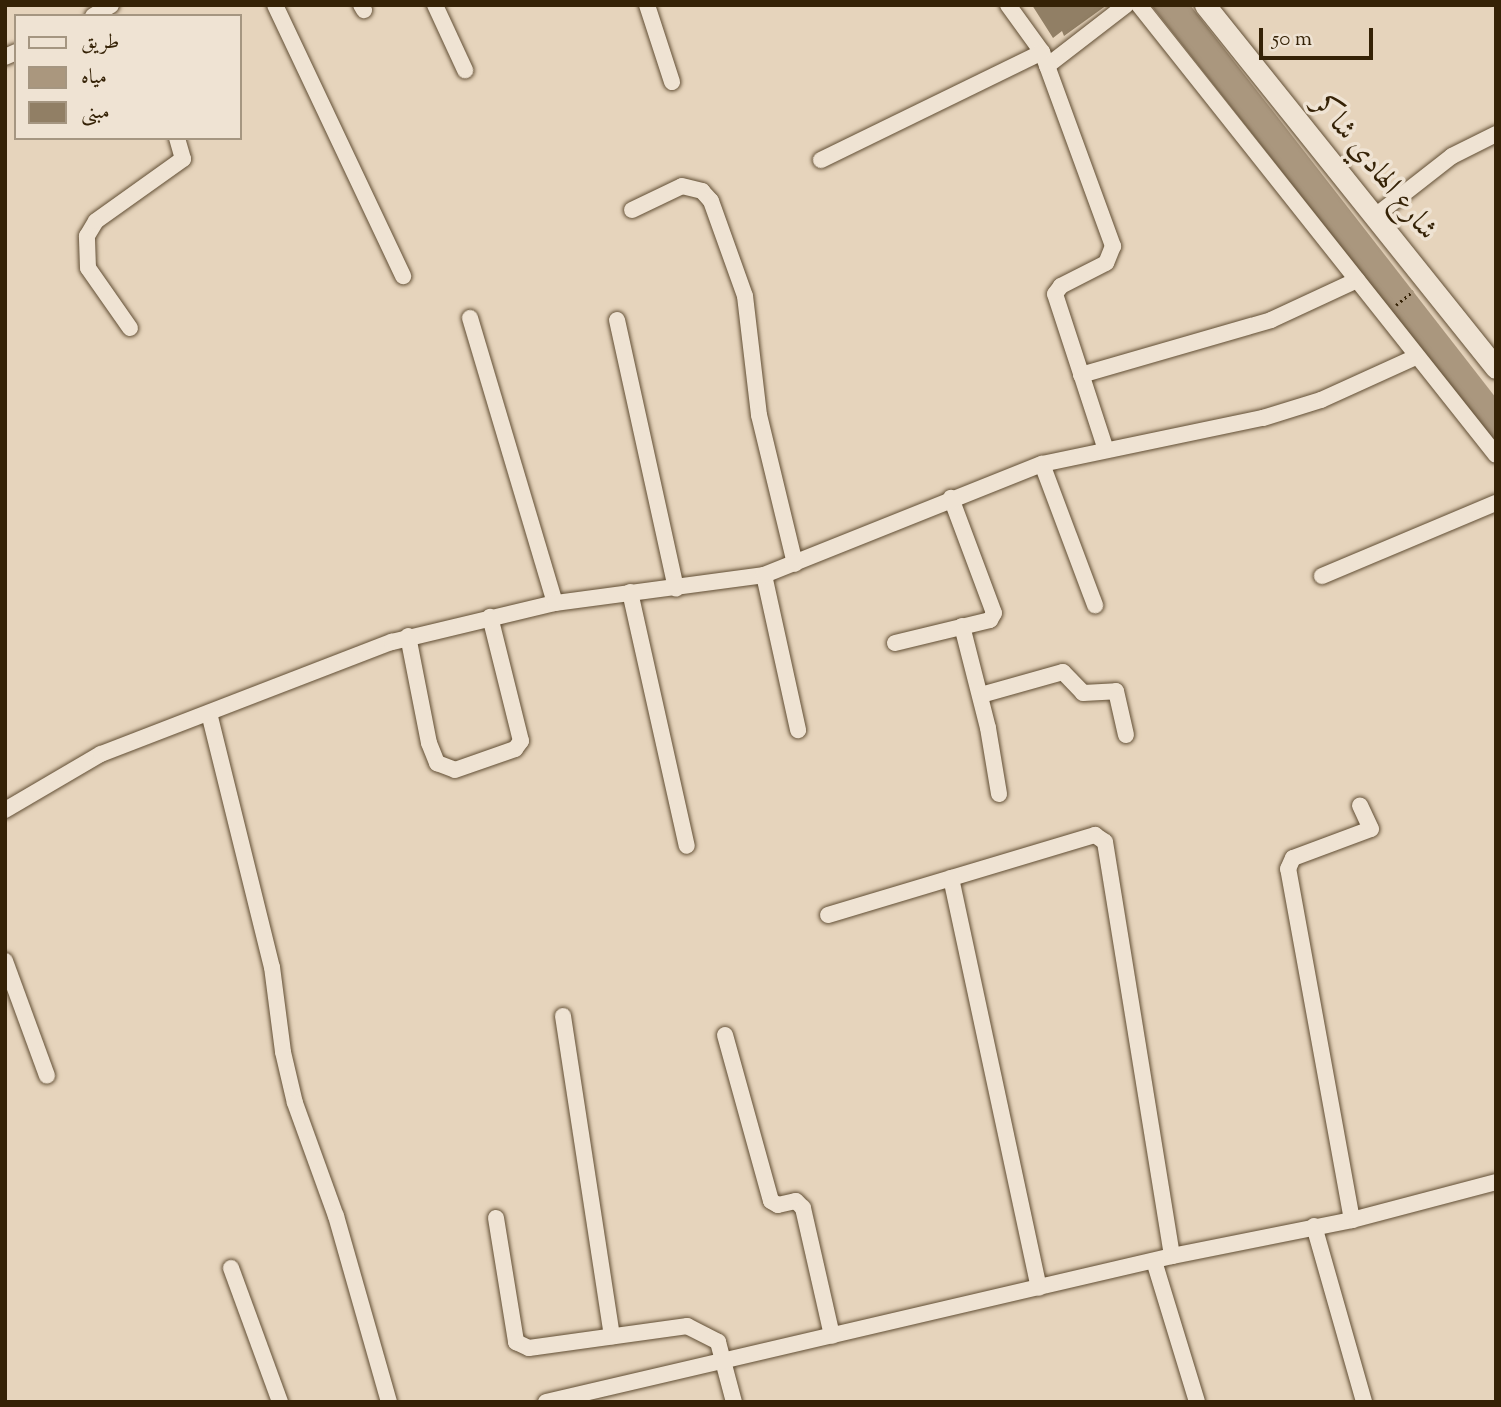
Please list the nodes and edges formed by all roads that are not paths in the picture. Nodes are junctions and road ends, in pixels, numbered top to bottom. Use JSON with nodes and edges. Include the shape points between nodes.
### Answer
{"nodes":[{"id":1,"x":275,"y":5,"type":"edge"},
{"id":2,"x":435,"y":5,"type":"edge"},
{"id":3,"x":647,"y":5,"type":"edge"},
{"id":4,"x":1008,"y":5,"type":"edge"},
{"id":5,"x":1126,"y":5,"type":"edge"},
{"id":6,"x":1139,"y":5,"type":"edge"},
{"id":7,"x":1205,"y":5,"type":"edge"},
{"id":8,"x":1044,"y":59,"type":"junction"},
{"id":9,"x":465,"y":70,"type":"dead end"},
{"id":10,"x":672,"y":82,"type":"dead end"},
{"id":11,"x":1496,"y":134,"type":"edge"},
{"id":12,"x":178,"y":140,"type":"edge"},
{"id":13,"x":821,"y":160,"type":"dead end"},
{"id":14,"x":632,"y":210,"type":"dead end"},
{"id":15,"x":1374,"y":217,"type":"junction"},
{"id":16,"x":403,"y":276,"type":"dead end"},
{"id":17,"x":1357,"y":280,"type":"junction"},
{"id":18,"x":470,"y":318,"type":"dead end"},
{"id":19,"x":617,"y":320,"type":"dead end"},
{"id":20,"x":130,"y":328,"type":"dead end"},
{"id":21,"x":1416,"y":357,"type":"junction"},
{"id":22,"x":1496,"y":368,"type":"edge"},
{"id":23,"x":1082,"y":375,"type":"junction"},
{"id":24,"x":1106,"y":450,"type":"junction"},
{"id":25,"x":1496,"y":455,"type":"edge"},
{"id":26,"x":1042,"y":464,"type":"junction"},
{"id":27,"x":951,"y":498,"type":"junction"},
{"id":28,"x":1496,"y":503,"type":"edge"},
{"id":29,"x":795,"y":564,"type":"junction"},
{"id":30,"x":764,"y":575,"type":"junction"},
{"id":31,"x":1322,"y":576,"type":"dead end"},
{"id":32,"x":676,"y":589,"type":"junction"},
{"id":33,"x":630,"y":592,"type":"junction"},
{"id":34,"x":555,"y":603,"type":"junction"},
{"id":35,"x":1095,"y":605,"type":"dead end"},
{"id":36,"x":490,"y":617,"type":"junction"},
{"id":37,"x":962,"y":626,"type":"junction"},
{"id":38,"x":408,"y":636,"type":"junction"},
{"id":39,"x":895,"y":643,"type":"dead end"},
{"id":40,"x":981,"y":695,"type":"junction"},
{"id":41,"x":209,"y":713,"type":"junction"},
{"id":42,"x":799,"y":730,"type":"dead end"},
{"id":43,"x":1126,"y":735,"type":"dead end"},
{"id":44,"x":999,"y":794,"type":"dead end"},
{"id":45,"x":1360,"y":805,"type":"dead end"},
{"id":46,"x":5,"y":810,"type":"edge"},
{"id":47,"x":687,"y":845,"type":"dead end"},
{"id":48,"x":951,"y":878,"type":"junction"},
{"id":49,"x":828,"y":915,"type":"dead end"},
{"id":50,"x":5,"y":961,"type":"edge"},
{"id":51,"x":563,"y":1016,"type":"dead end"},
{"id":52,"x":725,"y":1035,"type":"dead end"},
{"id":53,"x":47,"y":1076,"type":"dead end"},
{"id":54,"x":1496,"y":1182,"type":"edge"},
{"id":55,"x":496,"y":1219,"type":"dead end"},
{"id":56,"x":1352,"y":1220,"type":"junction"},
{"id":57,"x":1314,"y":1226,"type":"junction"},
{"id":58,"x":1172,"y":1256,"type":"junction"},
{"id":59,"x":1154,"y":1261,"type":"junction"},
{"id":60,"x":231,"y":1268,"type":"dead end"},
{"id":61,"x":1039,"y":1288,"type":"junction"},
{"id":62,"x":612,"y":1336,"type":"junction"},
{"id":63,"x":832,"y":1336,"type":"junction"},
{"id":64,"x":725,"y":1363,"type":"junction"},
{"id":65,"x":567,"y":1399,"type":"edge"},
{"id":66,"x":280,"y":1402,"type":"edge"},
{"id":67,"x":388,"y":1402,"type":"edge"},
{"id":68,"x":546,"y":1402,"type":"edge"},
{"id":69,"x":734,"y":1402,"type":"edge"},
{"id":70,"x":1197,"y":1402,"type":"edge"},
{"id":71,"x":1364,"y":1402,"type":"edge"}],
"edges":[{"from":1,"to":16,"type":"street"},
{"from":2,"to":9,"type":"street"},
{"from":3,"to":10,"type":"street"},
{"from":4,"to":8,"type":"street"},
{"from":5,"to":8,"type":"street"},
{"from":6,"to":17,"type":"street"},
{"from":7,"to":15,"type":"main road","name":"شارع الهادي شاكر"},
{"from":8,"to":13,"type":"street"},
{"from":8,"to":23,"type":"street","via":[[1113,246],[1106,263],[1061,286],[1055,295]]},
{"from":11,"to":15,"type":"street","via":[[1452,156]]},
{"from":12,"to":20,"type":"street","via":[[183,159],[96,221],[87,236],[88,268]]},
{"from":14,"to":29,"type":"street","via":[[682,186],[702,191],[711,201],[745,296],[759,415]]},
{"from":15,"to":22,"type":"main road","name":"شارع الهادي شاكر"},
{"from":17,"to":21,"type":"street"},
{"from":17,"to":23,"type":"street","via":[[1281,317]]},
{"from":18,"to":34,"type":"street"},
{"from":19,"to":32,"type":"street"},
{"from":21,"to":24,"type":"street","via":[[1321,400],[1263,418]]},
{"from":21,"to":25,"type":"street"},
{"from":23,"to":24,"type":"street"},
{"from":24,"to":26,"type":"street"},
{"from":26,"to":27,"type":"street"},
{"from":26,"to":35,"type":"street"},
{"from":27,"to":29,"type":"street"},
{"from":27,"to":37,"type":"street","via":[[994,609],[990,620]]},
{"from":28,"to":31,"type":"street"},
{"from":29,"to":30,"type":"street"},
{"from":30,"to":32,"type":"street"},
{"from":30,"to":42,"type":"street"},
{"from":32,"to":33,"type":"street"},
{"from":33,"to":34,"type":"street"},
{"from":33,"to":47,"type":"street"},
{"from":34,"to":36,"type":"street"},
{"from":36,"to":38,"type":"street"},
{"from":36,"to":38,"type":"street","via":[[521,741],[515,749],[455,770],[437,762],[429,743]]},
{"from":37,"to":39,"type":"street"},
{"from":37,"to":40,"type":"street"},
{"from":38,"to":41,"type":"street"},
{"from":40,"to":43,"type":"street","via":[[1068,673],[1083,693],[1116,691]]},
{"from":40,"to":44,"type":"street"},
{"from":41,"to":46,"type":"street","via":[[101,754]]},
{"from":41,"to":67,"type":"street","via":[[272,967],[295,1103],[336,1216]]},
{"from":45,"to":56,"type":"street","via":[[1371,829],[1293,858],[1288,869]]},
{"from":48,"to":49,"type":"street"},
{"from":48,"to":58,"type":"street","via":[[1095,835],[1105,842]]},
{"from":48,"to":61,"type":"street"},
{"from":50,"to":53,"type":"street"},
{"from":51,"to":62,"type":"street"},
{"from":52,"to":63,"type":"street","via":[[771,1201],[778,1205],[796,1201],[803,1208]]},
{"from":54,"to":56,"type":"street"},
{"from":55,"to":62,"type":"street","via":[[516,1342],[529,1348]]},
{"from":56,"to":57,"type":"street"},
{"from":57,"to":58,"type":"street"},
{"from":57,"to":71,"type":"street"},
{"from":58,"to":59,"type":"street"},
{"from":59,"to":61,"type":"street"},
{"from":59,"to":70,"type":"street"},
{"from":60,"to":66,"type":"street"},
{"from":61,"to":63,"type":"street"},
{"from":62,"to":64,"type":"street","via":[[687,1326],[718,1342]]},
{"from":63,"to":64,"type":"street"},
{"from":64,"to":65,"type":"street"},
{"from":64,"to":69,"type":"street"},
{"from":65,"to":68,"type":"street"}]}
